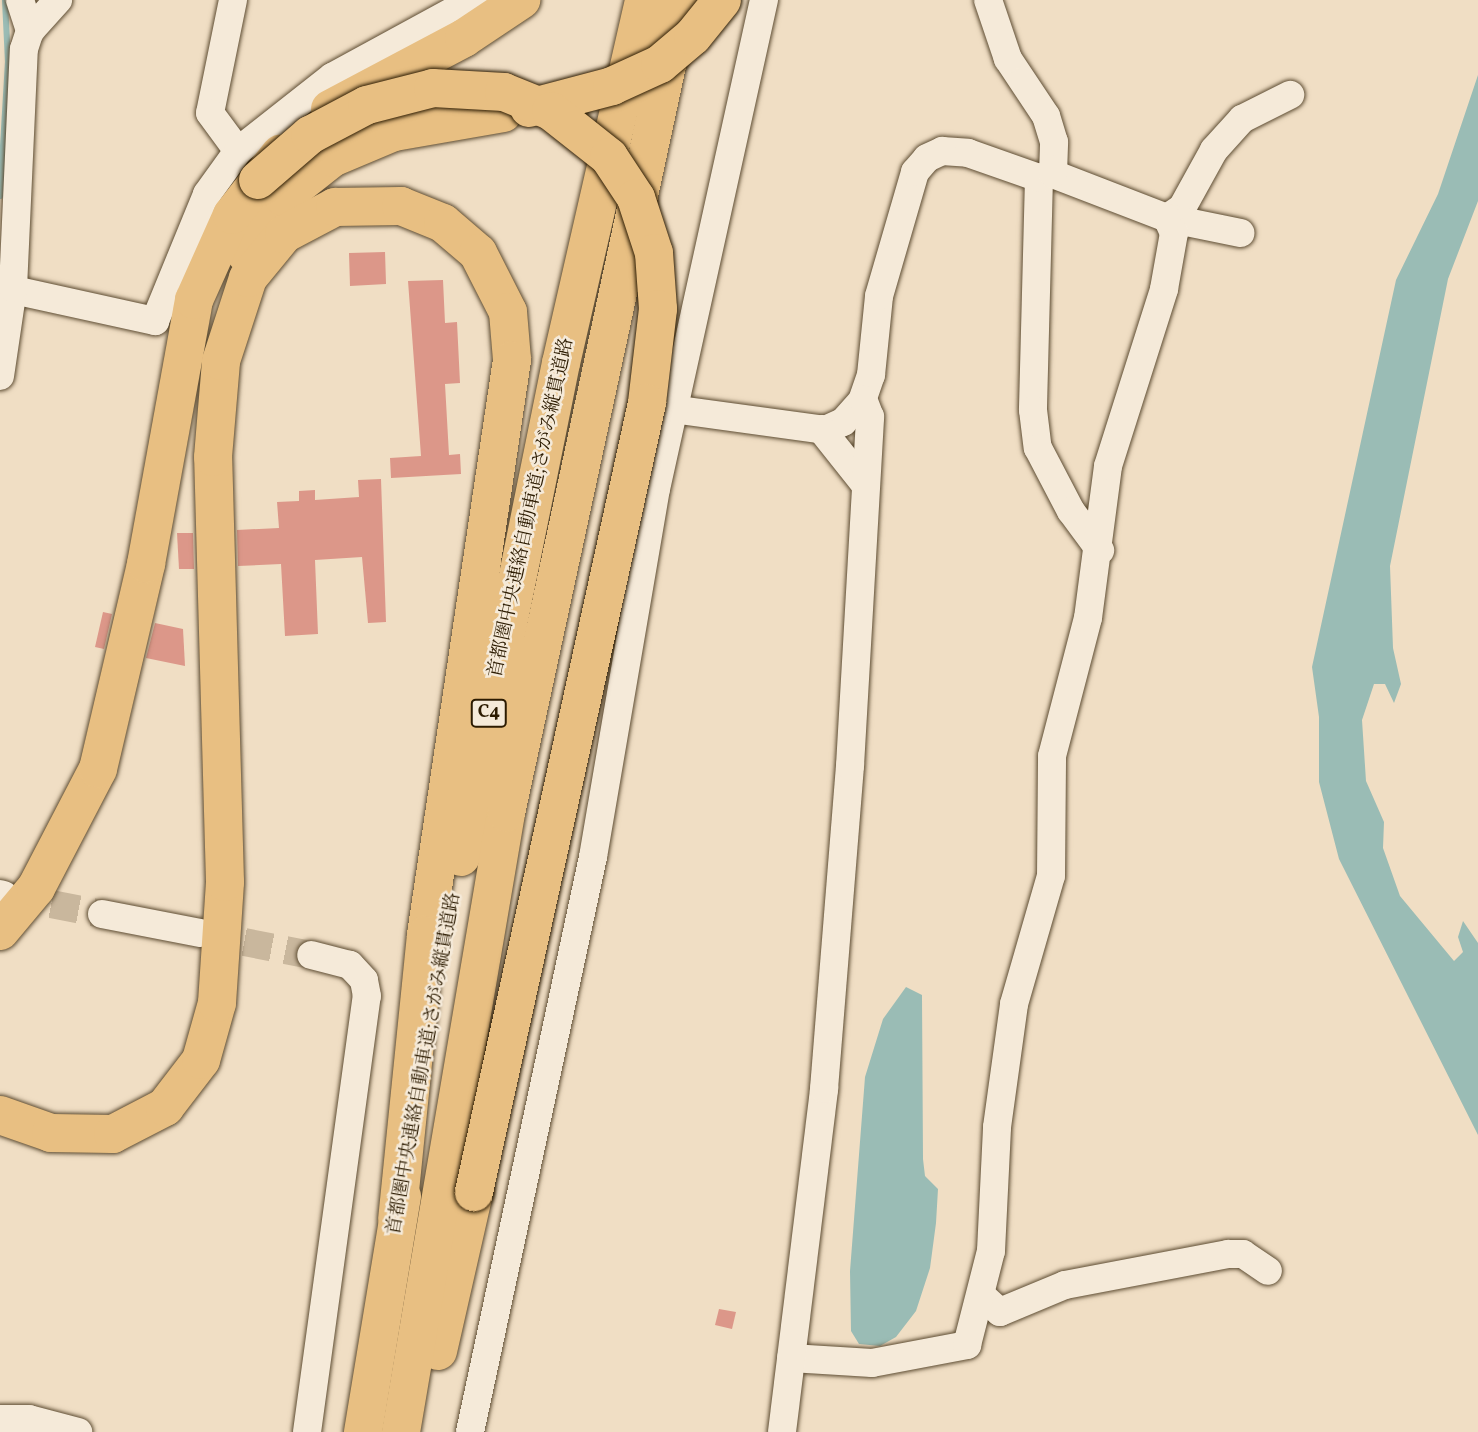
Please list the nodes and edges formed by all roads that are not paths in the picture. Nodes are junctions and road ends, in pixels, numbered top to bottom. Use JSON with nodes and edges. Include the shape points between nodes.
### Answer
{"nodes":[{"id":1,"x":20,"y":0,"type":"edge"},
{"id":2,"x":58,"y":0,"type":"edge"},
{"id":3,"x":233,"y":0,"type":"edge"},
{"id":4,"x":522,"y":0,"type":"edge"},
{"id":5,"x":644,"y":0,"type":"edge"},
{"id":6,"x":681,"y":0,"type":"edge"},
{"id":7,"x":722,"y":0,"type":"edge"},
{"id":8,"x":764,"y":0,"type":"edge"},
{"id":9,"x":988,"y":0,"type":"edge"},
{"id":10,"x":456,"y":5,"type":"edge"},
{"id":11,"x":30,"y":31,"type":"junction"},
{"id":12,"x":1290,"y":95,"type":"dead end"},
{"id":13,"x":248,"y":165,"type":"junction"},
{"id":14,"x":1046,"y":176,"type":"junction"},
{"id":15,"x":1167,"y":218,"type":"junction"},
{"id":16,"x":1240,"y":233,"type":"dead end"},
{"id":17,"x":6,"y":287,"type":"edge"},
{"id":18,"x":221,"y":361,"type":"junction"},
{"id":19,"x":0,"y":376,"type":"edge"},
{"id":20,"x":863,"y":399,"type":"junction"},
{"id":21,"x":672,"y":409,"type":"junction"},
{"id":22,"x":821,"y":429,"type":"junction"},
{"id":23,"x":864,"y":483,"type":"junction"},
{"id":24,"x":1100,"y":550,"type":"junction"},
{"id":25,"x":1,"y":906,"type":"edge"},
{"id":26,"x":102,"y":914,"type":"tunnel mouth"},
{"id":27,"x":200,"y":933,"type":"tunnel mouth"},
{"id":28,"x":311,"y":955,"type":"tunnel mouth"},
{"id":29,"x":0,"y":1115,"type":"edge"},
{"id":30,"x":397,"y":1220,"type":"junction"},
{"id":31,"x":1268,"y":1271,"type":"dead end"},
{"id":32,"x":982,"y":1296,"type":"junction"},
{"id":33,"x":791,"y":1358,"type":"junction"},
{"id":34,"x":0,"y":1419,"type":"edge"},
{"id":35,"x":78,"y":1432,"type":"edge"},
{"id":36,"x":307,"y":1432,"type":"edge"},
{"id":37,"x":363,"y":1432,"type":"edge"},
{"id":38,"x":401,"y":1432,"type":"edge"},
{"id":39,"x":420,"y":1432,"type":"edge"},
{"id":40,"x":470,"y":1432,"type":"edge"},
{"id":41,"x":782,"y":1432,"type":"edge"}],
"edges":[{"from":1,"to":11,"type":"street"},
{"from":2,"to":11,"type":"street"},
{"from":3,"to":13,"type":"street","via":[[210,113]]},
{"from":4,"to":13,"type":"highway","bridge":true,"via":[[464,38],[332,107]]},
{"from":5,"to":30,"type":"highway","name":"首都圏中央連絡自動車道;さがみ縦貫道路","number":"C4","via":[[515,584]]},
{"from":6,"to":38,"type":"highway","name":"首都圏中央連絡自動車道;さがみ縦貫道路","number":"C4","via":[[506,813]]},
{"from":7,"to":18,"type":"highway","bridge":true,"via":[[678,50],[637,76],[590,94],[373,139],[297,184],[271,211],[243,260]]},
{"from":8,"to":21,"type":"street"},
{"from":9,"to":14,"type":"street","via":[[1008,59],[1046,116],[1054,142]]},
{"from":10,"to":13,"type":"street","via":[[332,77]]},
{"from":11,"to":17,"type":"street"},
{"from":12,"to":15,"type":"street","via":[[1242,119],[1214,150],[1182,208]]},
{"from":13,"to":17,"type":"street","via":[[207,194],[155,321]]},
{"from":13,"to":25,"type":"highway","via":[[209,256],[182,347],[146,564],[105,750],[65,840],[22,907]]},
{"from":13,"to":39,"type":"highway","bridge":true,"via":[[367,105],[433,88],[492,90],[551,111],[609,157],[636,198],[654,253],[658,309],[647,403]]},
{"from":14,"to":15,"type":"street"},
{"from":14,"to":20,"type":"street","via":[[942,150],[915,172],[890,254]]},
{"from":14,"to":24,"type":"street","via":[[1033,410],[1038,448],[1070,511]]},
{"from":15,"to":16,"type":"street"},
{"from":15,"to":24,"type":"street","via":[[1174,233],[1164,289],[1108,466]]},
{"from":17,"to":19,"type":"street"},
{"from":18,"to":29,"type":"highway","via":[[213,457],[226,849],[214,1023],[201,1060],[179,1094],[132,1128],[74,1136]]},
{"from":18,"to":30,"type":"highway","via":[[240,296],[259,261],[284,234],[335,207],[377,203],[443,223],[485,263],[508,312],[510,387],[426,935]]},
{"from":20,"to":22,"type":"street","via":[[843,422]]},
{"from":20,"to":23,"type":"street","via":[[870,417]]},
{"from":21,"to":22,"type":"street"},
{"from":21,"to":40,"type":"street","via":[[593,857]]},
{"from":22,"to":23,"type":"street"},
{"from":23,"to":33,"type":"street","via":[[850,766],[824,1089]]},
{"from":24,"to":32,"type":"street","via":[[1052,756],[1051,876],[1014,1004],[998,1127],[991,1251]]},
{"from":26,"to":27,"type":"street"},
{"from":28,"to":36,"type":"street","via":[[350,965],[364,981],[367,996]]},
{"from":30,"to":37,"type":"highway","name":"首都圏中央連絡自動車道;さがみ縦貫道路","number":"C4"},
{"from":31,"to":32,"type":"street","via":[[1243,1254],[1228,1254],[1065,1285],[1000,1312]]},
{"from":32,"to":33,"type":"street","via":[[967,1345],[872,1363]]},
{"from":33,"to":41,"type":"street"},
{"from":34,"to":35,"type":"street","via":[[29,1419]]}]}
